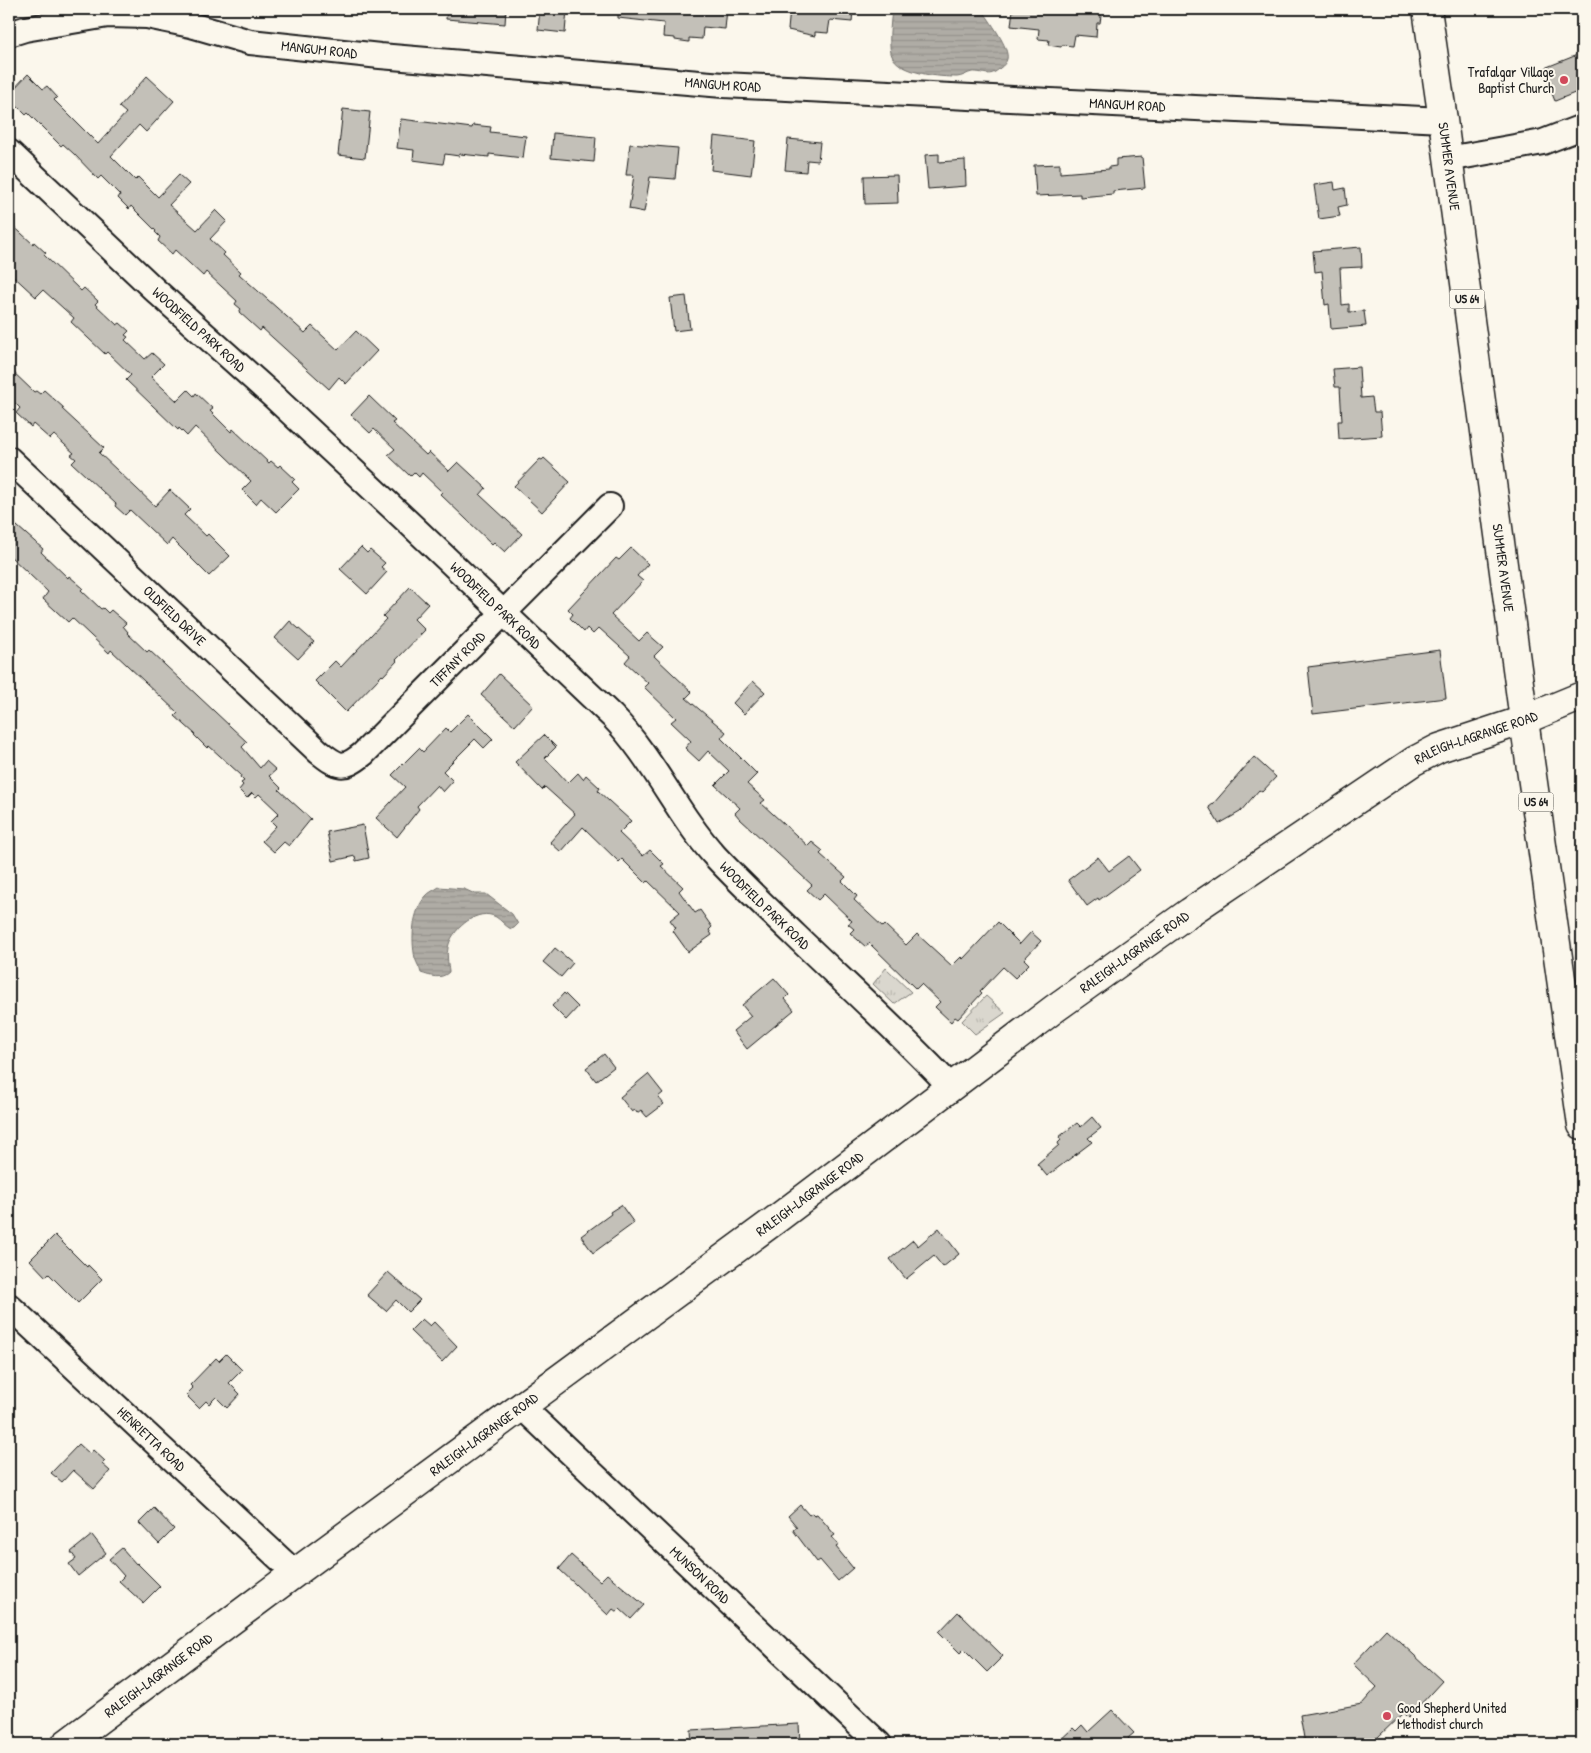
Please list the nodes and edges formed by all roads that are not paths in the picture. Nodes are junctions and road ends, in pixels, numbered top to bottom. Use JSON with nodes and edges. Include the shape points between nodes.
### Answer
{"nodes":[{"id":1,"x":1427,"y":9,"type":"edge"},
{"id":2,"x":9,"y":34,"type":"edge"},
{"id":3,"x":1443,"y":120,"type":"junction"},
{"id":4,"x":1582,"y":127,"type":"edge"},
{"id":5,"x":9,"y":152,"type":"edge"},
{"id":6,"x":1448,"y":159,"type":"junction"},
{"id":7,"x":9,"y":459,"type":"edge"},
{"id":8,"x":610,"y":506,"type":"dead end"},
{"id":9,"x":503,"y":613,"type":"junction"},
{"id":10,"x":1582,"y":696,"type":"edge"},
{"id":11,"x":1524,"y":720,"type":"junction"},
{"id":12,"x":344,"y":765,"type":"joint"},
{"id":13,"x":951,"y":1087,"type":"junction"},
{"id":14,"x":1582,"y":1125,"type":"edge"},
{"id":15,"x":9,"y":1306,"type":"edge"},
{"id":16,"x":521,"y":1406,"type":"junction"},
{"id":17,"x":295,"y":1573,"type":"junction"},
{"id":18,"x":66,"y":1744,"type":"edge"},
{"id":19,"x":879,"y":1744,"type":"edge"}],
"edges":[{"from":1,"to":3,"type":"main road","name":"SUMMER AVENUE","number":"US 64"},
{"from":2,"to":3,"type":"street","name":"MANGUM ROAD","via":[[108,15],[147,16],[250,42],[724,86]]},
{"from":3,"to":6,"type":"main road","name":"SUMMER AVENUE","number":"US 64"},
{"from":4,"to":6,"type":"street","via":[[1543,142]]},
{"from":5,"to":9,"type":"street","name":"WOODFIELD PARK ROAD"},
{"from":6,"to":11,"type":"main road","name":"SUMMER AVENUE","number":"US 64"},
{"from":7,"to":12,"type":"street","name":"OLDFIELD DRIVE","via":[[318,752],[337,765]]},
{"from":8,"to":9,"type":"street","name":"TIFFANY ROAD"},
{"from":9,"to":12,"type":"street","name":"TIFFANY ROAD","via":[[363,754]]},
{"from":9,"to":13,"type":"street","name":"WOODFIELD PARK ROAD","via":[[620,725],[696,834],[733,875]]},
{"from":10,"to":11,"type":"main road","name":"RALEIGH-LAGRANGE ROAD"},
{"from":11,"to":13,"type":"main road","name":"RALEIGH-LAGRANGE ROAD","via":[[1440,748],[1414,761],[1190,912]]},
{"from":11,"to":14,"type":"main road","name":"SUMMER AVENUE","number":"US 64"},
{"from":13,"to":16,"type":"main road","name":"RALEIGH-LAGRANGE ROAD"},
{"from":15,"to":17,"type":"street","name":"HENRIETTA ROAD"},
{"from":16,"to":17,"type":"main road","name":"RALEIGH-LAGRANGE ROAD"},
{"from":16,"to":19,"type":"street","name":"MUNSON ROAD"},
{"from":17,"to":18,"type":"main road","name":"RALEIGH-LAGRANGE ROAD"}]}
